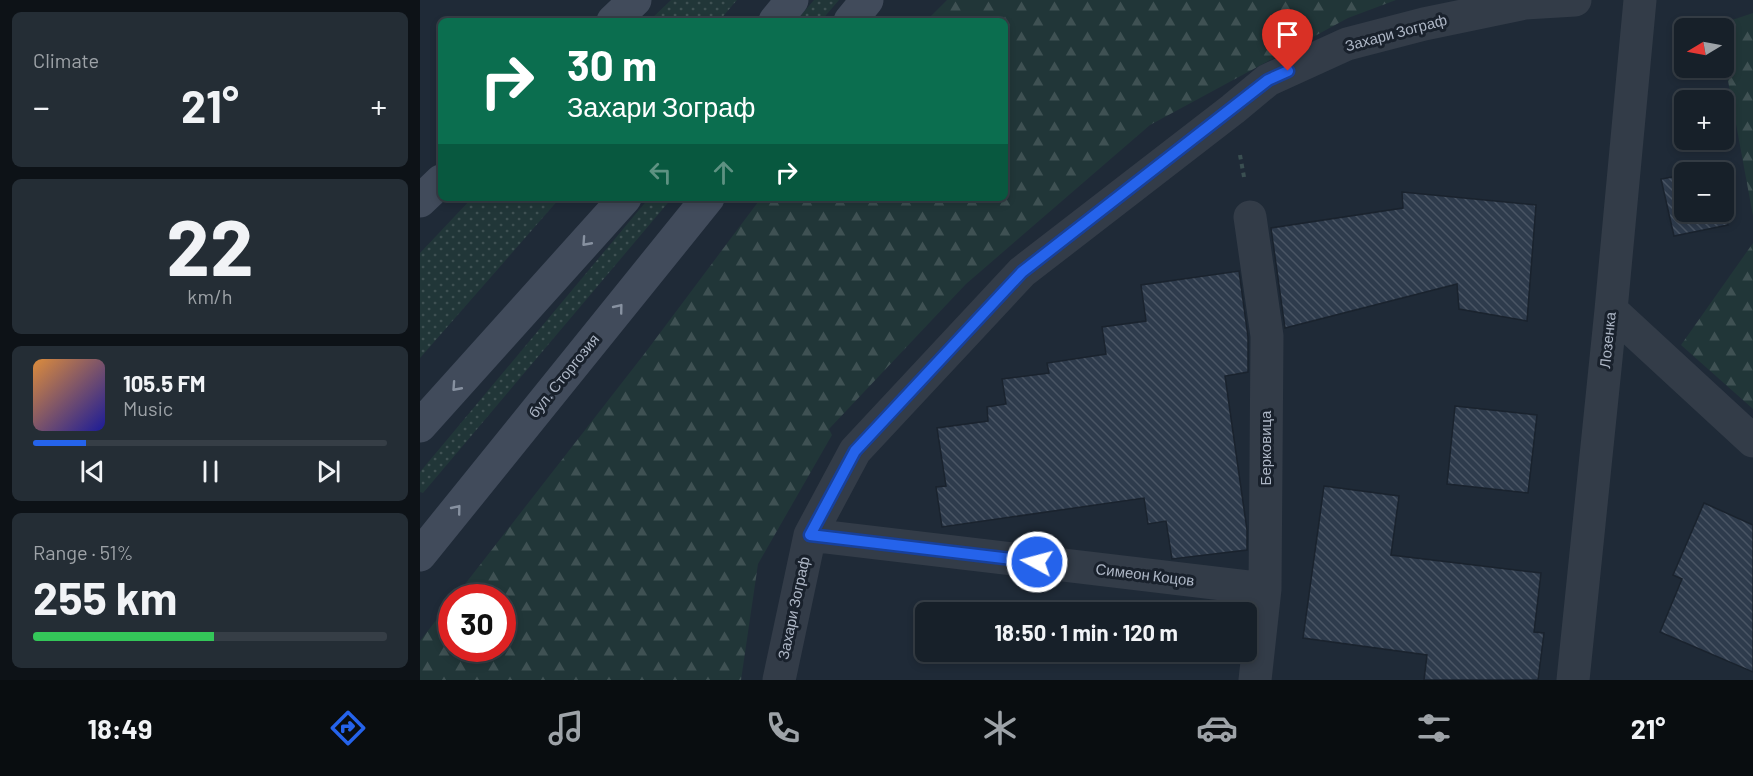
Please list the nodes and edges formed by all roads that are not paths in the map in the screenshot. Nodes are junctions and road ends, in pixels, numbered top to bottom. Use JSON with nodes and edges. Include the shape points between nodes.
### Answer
{"nodes":[{"id":1,"x":635,"y":0,"type":"edge"},
{"id":2,"x":792,"y":0,"type":"edge"},
{"id":3,"x":867,"y":0,"type":"edge"},
{"id":4,"x":1575,"y":0,"type":"edge"},
{"id":5,"x":1640,"y":0,"type":"edge"},
{"id":6,"x":616,"y":18,"type":"edge"},
{"id":7,"x":777,"y":18,"type":"edge"},
{"id":8,"x":852,"y":18,"type":"edge"},
{"id":9,"x":438,"y":184,"type":"edge"},
{"id":10,"x":420,"y":201,"type":"edge"},
{"id":11,"x":622,"y":201,"type":"edge"},
{"id":12,"x":706,"y":201,"type":"edge"},
{"id":13,"x":1250,"y":217,"type":"road end"},
{"id":14,"x":1611,"y":310,"type":"junction"},
{"id":15,"x":420,"y":426,"type":"edge"},
{"id":16,"x":1753,"y":441,"type":"edge"},
{"id":17,"x":810,"y":535,"type":"junction"},
{"id":18,"x":420,"y":555,"type":"edge"},
{"id":19,"x":1265,"y":590,"type":"junction"},
{"id":20,"x":779,"y":680,"type":"edge"},
{"id":21,"x":1255,"y":680,"type":"edge"},
{"id":22,"x":1573,"y":680,"type":"edge"}],
"edges":[{"from":1,"to":6,"type":"main road"},
{"from":2,"to":7,"type":"main road"},
{"from":3,"to":8,"type":"main road"},
{"from":4,"to":17,"type":"street","name":"Захари Зограф","via":[[1525,3],[1347,44],[1268,80],[1022,272],[855,451]]},
{"from":5,"to":14,"type":"street","name":"Лозенка"},
{"from":9,"to":10,"type":"main road"},
{"from":11,"to":15,"type":"main road","one_way":true},
{"from":18,"to":12,"type":"main road","name":"бул. Сторгозия","one_way":true},
{"from":13,"to":19,"type":"street","name":"Берковица","via":[[1267,336]]},
{"from":14,"to":16,"type":"street"},
{"from":14,"to":22,"type":"street","name":"Лозенка"},
{"from":17,"to":19,"type":"street","name":"Симеон Коцов"},
{"from":17,"to":20,"type":"street","name":"Захари Зограф"},
{"from":19,"to":21,"type":"street","name":"Берковица"}]}
